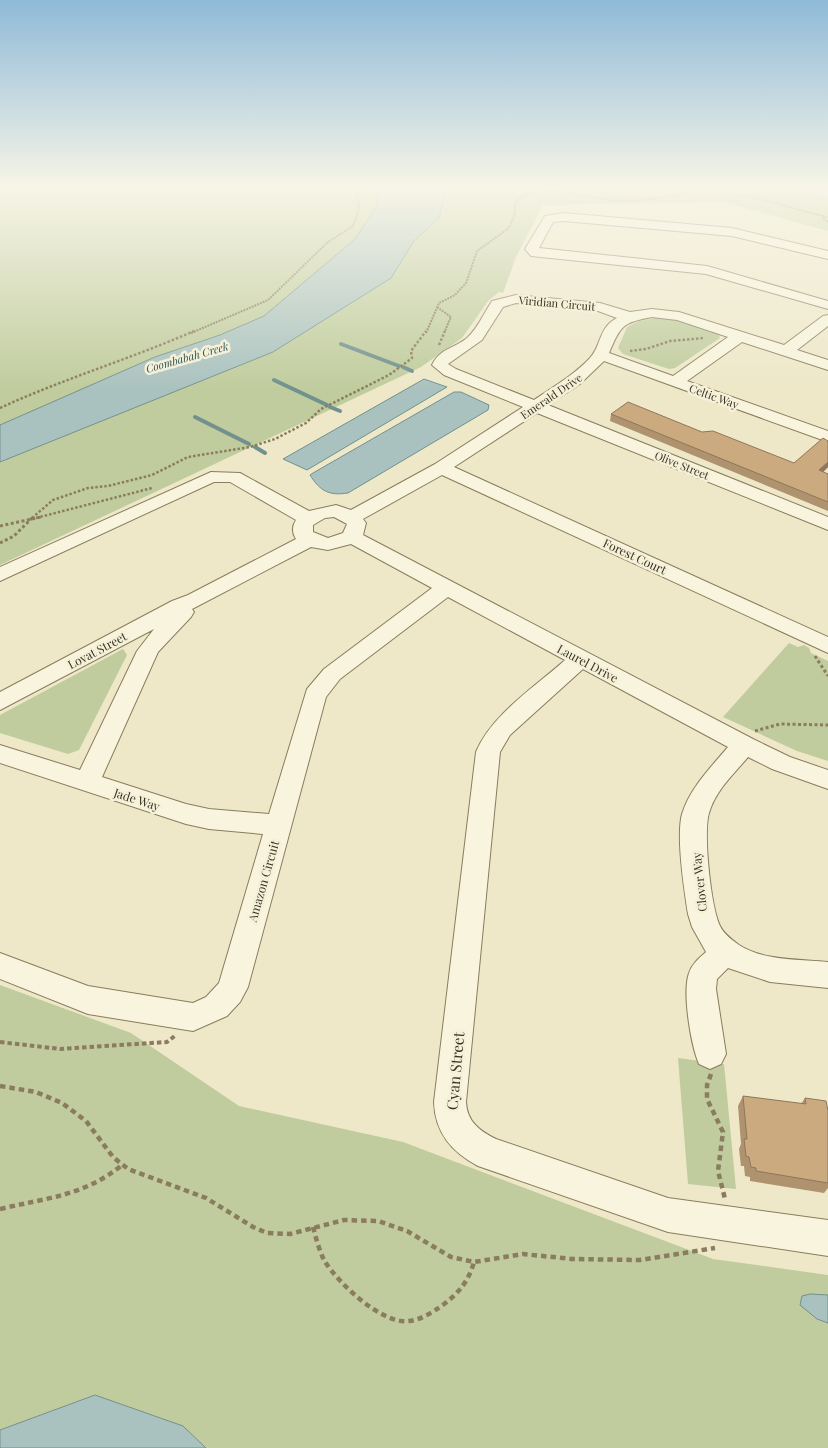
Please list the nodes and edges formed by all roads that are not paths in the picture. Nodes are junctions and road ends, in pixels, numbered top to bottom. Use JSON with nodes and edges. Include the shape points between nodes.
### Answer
{"nodes":[{"id":1,"x":545,"y":255,"type":"edge"},
{"id":2,"x":828,"y":305,"type":"edge"},
{"id":3,"x":628,"y":317,"type":"junction"},
{"id":4,"x":828,"y":319,"type":"edge"},
{"id":5,"x":740,"y":336,"type":"junction"},
{"id":6,"x":786,"y":351,"type":"junction"},
{"id":7,"x":601,"y":355,"type":"junction"},
{"id":8,"x":828,"y":365,"type":"edge"},
{"id":9,"x":675,"y":382,"type":"junction"},
{"id":10,"x":536,"y":407,"type":"junction"},
{"id":11,"x":828,"y":437,"type":"edge"},
{"id":12,"x":447,"y":464,"type":"junction"},
{"id":13,"x":307,"y":518,"type":"junction"},
{"id":14,"x":828,"y":524,"type":"edge"},
{"id":15,"x":352,"y":527,"type":"junction"},
{"id":16,"x":309,"y":540,"type":"junction"},
{"id":17,"x":0,"y":575,"type":"edge"},
{"id":18,"x":446,"y":588,"type":"junction"},
{"id":19,"x":195,"y":600,"type":"junction"},
{"id":20,"x":828,"y":632,"type":"edge"},
{"id":21,"x":828,"y":646,"type":"edge"},
{"id":22,"x":580,"y":659,"type":"junction"},
{"id":23,"x":0,"y":702,"type":"edge"},
{"id":24,"x":747,"y":740,"type":"junction"},
{"id":25,"x":0,"y":754,"type":"edge"},
{"id":26,"x":828,"y":780,"type":"edge"},
{"id":27,"x":87,"y":782,"type":"junction"},
{"id":28,"x":279,"y":825,"type":"junction"},
{"id":29,"x":725,"y":950,"type":"junction"},
{"id":30,"x":0,"y":966,"type":"edge"},
{"id":31,"x":828,"y":975,"type":"edge"},
{"id":32,"x":710,"y":1054,"type":"road end"},
{"id":33,"x":828,"y":1238,"type":"edge"}],
"edges":[{"from":1,"to":2,"type":"street","via":[[707,270]]},
{"from":3,"to":5,"type":"street","via":[[652,313],[672,315]]},
{"from":3,"to":7,"type":"street","name":"Emerald Drive","via":[[613,326]]},
{"from":3,"to":10,"type":"street","name":"Viridian Circuit","via":[[600,307],[506,300],[497,304],[471,342],[440,363],[450,372]]},
{"from":4,"to":6,"type":"street"},
{"from":5,"to":6,"type":"street"},
{"from":5,"to":9,"type":"street"},
{"from":6,"to":8,"type":"street"},
{"from":7,"to":9,"type":"street","name":"Celtic Way"},
{"from":7,"to":10,"type":"street","name":"Emerald Drive","via":[[584,374]]},
{"from":9,"to":11,"type":"street","name":"Celtic Way"},
{"from":10,"to":12,"type":"street","name":"Emerald Drive"},
{"from":10,"to":14,"type":"street","name":"Olive Street"},
{"from":12,"to":15,"type":"street","name":"Emerald Drive"},
{"from":12,"to":20,"type":"street","name":"Forest Court"},
{"from":12,"to":21,"type":"street","name":"Forest Court"},
{"from":13,"to":15,"type":"street","via":[[336,511]]},
{"from":13,"to":16,"type":"street","via":[[301,529]]},
{"from":13,"to":17,"type":"street","via":[[234,477],[211,477]]},
{"from":15,"to":16,"type":"street","via":[[336,544]]},
{"from":15,"to":18,"type":"street","name":"Laurel Drive"},
{"from":16,"to":19,"type":"street","name":"Lovat Street"},
{"from":18,"to":22,"type":"street","name":"Laurel Drive"},
{"from":18,"to":28,"type":"street","name":"Amazon Circuit","via":[[332,674],[315,695]]},
{"from":19,"to":23,"type":"street","name":"Lovat Street"},
{"from":19,"to":27,"type":"street","name":"Lovat Street","via":[[148,651]]},
{"from":22,"to":24,"type":"street","name":"Laurel Drive"},
{"from":22,"to":33,"type":"street","name":"Cyan Street","via":[[502,729],[488,752],[450,1102],[452,1123],[465,1140],[490,1154],[668,1215]]},
{"from":24,"to":26,"type":"street","name":"Laurel Drive","via":[[781,763]]},
{"from":24,"to":29,"type":"street","name":"Clover Way","via":[[699,800],[693,823],[703,918],[710,936]]},
{"from":25,"to":27,"type":"street","name":"Jade Way"},
{"from":27,"to":28,"type":"street","name":"Jade Way","via":[[196,817]]},
{"from":28,"to":30,"type":"street","name":"Amazon Circuit","via":[[233,987],[229,996],[214,1009],[193,1017],[110,1005],[88,1000]]},
{"from":29,"to":31,"type":"street","name":"Clover Way","via":[[740,960],[764,968]]},
{"from":29,"to":32,"type":"street","via":[[703,974],[701,989]]}]}
